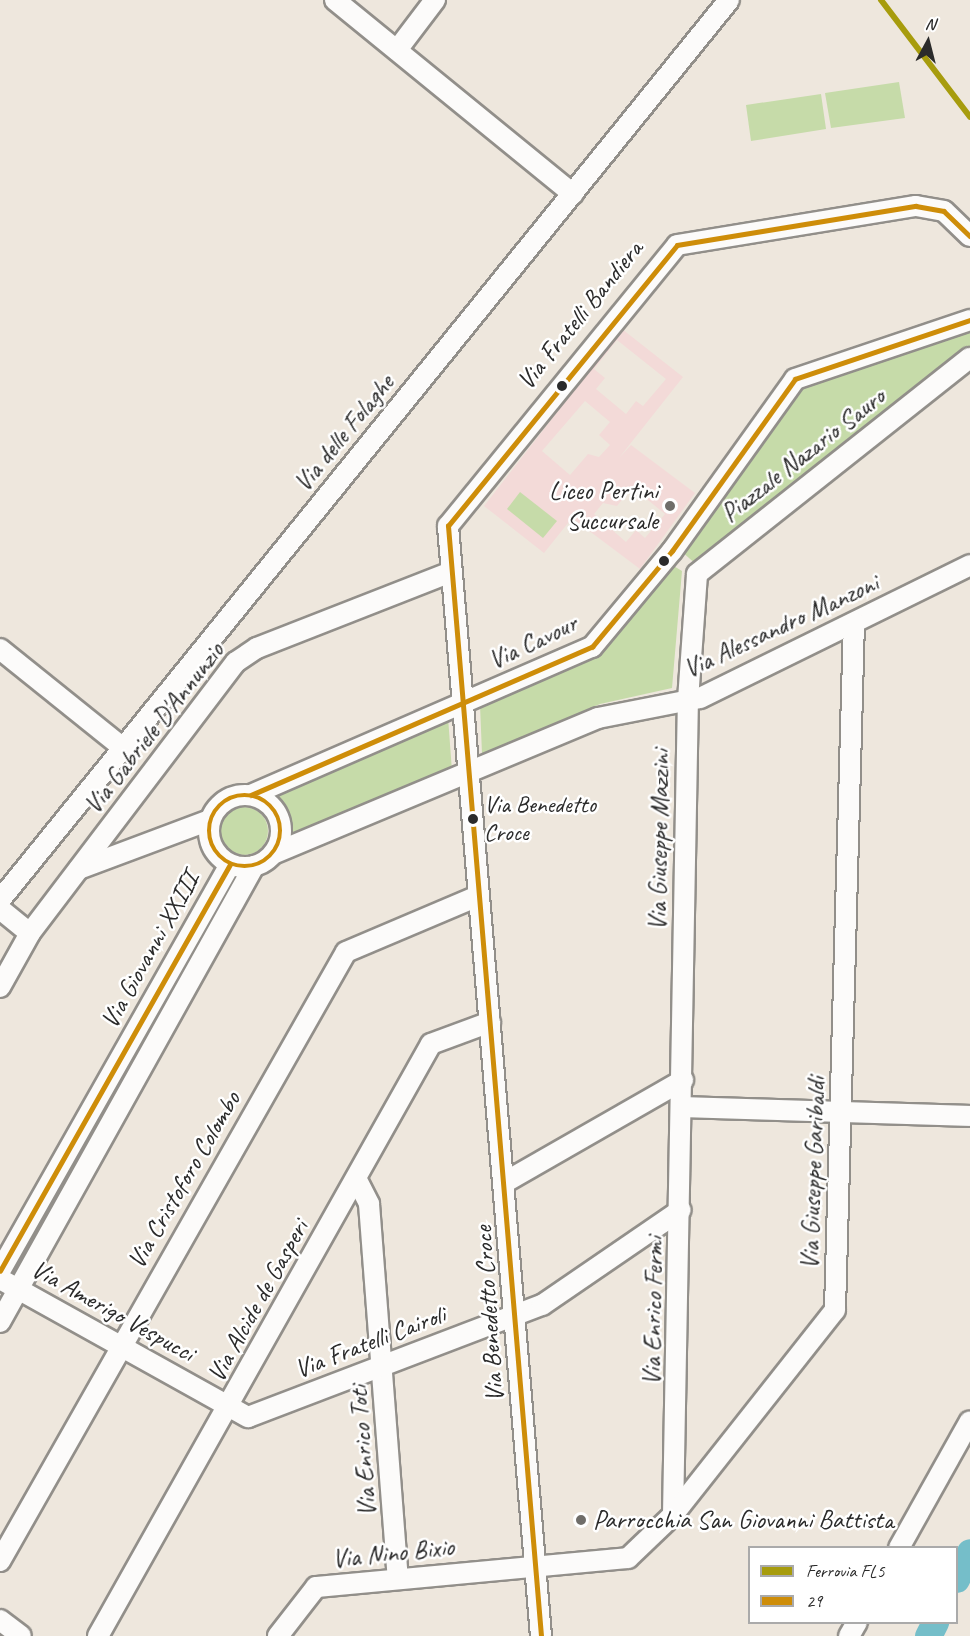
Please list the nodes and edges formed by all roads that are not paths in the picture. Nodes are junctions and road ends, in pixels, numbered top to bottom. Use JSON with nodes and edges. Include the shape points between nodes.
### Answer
{"nodes":[{"id":1,"x":335,"y":0,"type":"edge"},
{"id":2,"x":435,"y":0,"type":"edge"},
{"id":3,"x":729,"y":0,"type":"edge"},
{"id":4,"x":397,"y":50,"type":"junction"},
{"id":5,"x":573,"y":194,"type":"junction"},
{"id":6,"x":970,"y":236,"type":"edge"},
{"id":7,"x":970,"y":320,"type":"edge"},
{"id":8,"x":970,"y":358,"type":"edge"},
{"id":9,"x":672,"y":551,"type":"junction"},
{"id":10,"x":970,"y":565,"type":"edge"},
{"id":11,"x":451,"y":572,"type":"junction"},
{"id":12,"x":698,"y":574,"type":"junction"},
{"id":13,"x":854,"y":623,"type":"junction"},
{"id":14,"x":0,"y":649,"type":"edge"},
{"id":15,"x":688,"y":700,"type":"junction"},
{"id":16,"x":465,"y":701,"type":"junction"},
{"id":17,"x":122,"y":747,"type":"junction"},
{"id":18,"x":468,"y":772,"type":"junction"},
{"id":19,"x":251,"y":795,"type":"junction"},
{"id":20,"x":210,"y":820,"type":"junction"},
{"id":21,"x":275,"y":853,"type":"junction"},
{"id":22,"x":230,"y":864,"type":"junction"},
{"id":23,"x":254,"y":866,"type":"junction"},
{"id":24,"x":79,"y":869,"type":"junction"},
{"id":25,"x":477,"y":896,"type":"junction"},
{"id":26,"x":0,"y":900,"type":"edge"},
{"id":27,"x":0,"y":909,"type":"edge"},
{"id":28,"x":30,"y":933,"type":"junction"},
{"id":29,"x":0,"y":987,"type":"edge"},
{"id":30,"x":490,"y":1022,"type":"junction"},
{"id":31,"x":117,"y":1063,"type":"junction"},
{"id":32,"x":138,"y":1075,"type":"junction"},
{"id":33,"x":683,"y":1080,"type":"junction"},
{"id":34,"x":683,"y":1107,"type":"junction"},
{"id":35,"x":844,"y":1111,"type":"junction"},
{"id":36,"x":970,"y":1116,"type":"edge"},
{"id":37,"x":357,"y":1180,"type":"junction"},
{"id":38,"x":507,"y":1180,"type":"junction"},
{"id":39,"x":681,"y":1210,"type":"junction"},
{"id":40,"x":0,"y":1271,"type":"edge"},
{"id":41,"x":0,"y":1279,"type":"edge"},
{"id":42,"x":19,"y":1288,"type":"junction"},
{"id":43,"x":514,"y":1315,"type":"junction"},
{"id":44,"x":0,"y":1322,"type":"edge"},
{"id":45,"x":120,"y":1345,"type":"junction"},
{"id":46,"x":384,"y":1364,"type":"junction"},
{"id":47,"x":230,"y":1408,"type":"junction"},
{"id":48,"x":970,"y":1421,"type":"edge"},
{"id":49,"x":673,"y":1515,"type":"junction"},
{"id":50,"x":900,"y":1546,"type":"edge"},
{"id":51,"x":0,"y":1561,"type":"edge"},
{"id":52,"x":536,"y":1566,"type":"junction"},
{"id":53,"x":398,"y":1578,"type":"junction"},
{"id":54,"x":0,"y":1620,"type":"edge"},
{"id":55,"x":21,"y":1636,"type":"edge"},
{"id":56,"x":98,"y":1636,"type":"edge"},
{"id":57,"x":278,"y":1636,"type":"edge"},
{"id":58,"x":542,"y":1636,"type":"edge"}],
"edges":[{"from":1,"to":4,"type":"street"},
{"from":2,"to":4,"type":"street"},
{"from":3,"to":5,"type":"street","name":"Via delle Folaghe"},
{"from":4,"to":5,"type":"street"},
{"from":5,"to":17,"type":"street","name":"Via delle Folaghe"},
{"from":6,"to":11,"type":"street","name":"Via Fratelli Bandiera","via":[[944,211],[916,206],[676,245],[453,515],[448,533]]},
{"from":7,"to":9,"type":"street","name":"Piazzale Nazario Sauro","via":[[795,379]]},
{"from":8,"to":12,"type":"street","name":"Piazzale Nazario Sauro"},
{"from":9,"to":12,"type":"street"},
{"from":9,"to":16,"type":"street","name":"Via Cavour","via":[[592,647]]},
{"from":10,"to":13,"type":"street","name":"Via Alessandro Manzoni"},
{"from":11,"to":16,"type":"street","name":"Via Fratelli Bandiera"},
{"from":11,"to":24,"type":"street","name":"Via Gabriele D'Annunzio","via":[[241,657]]},
{"from":12,"to":15,"type":"street","name":"Via Giuseppe Mazzini"},
{"from":13,"to":15,"type":"street","name":"Via Alessandro Manzoni"},
{"from":13,"to":35,"type":"street","name":"Via Giuseppe Garibaldi"},
{"from":14,"to":17,"type":"street"},
{"from":15,"to":18,"type":"street","name":"Via Alessandro Manzoni","via":[[598,718]]},
{"from":15,"to":33,"type":"street","name":"Via Giuseppe Mazzini"},
{"from":16,"to":18,"type":"street","name":"Via Benedetto Croce"},
{"from":16,"to":19,"type":"street","name":"Via Cavour"},
{"from":17,"to":26,"type":"street","name":"Via delle Folaghe"},
{"from":18,"to":21,"type":"street","name":"Via Alessandro Manzoni"},
{"from":18,"to":25,"type":"street","name":"Via Benedetto Croce"},
{"from":19,"to":20,"type":"street","via":[[231,798]]},
{"from":19,"to":21,"type":"street","via":[[273,807],[279,817],[281,836]]},
{"from":20,"to":22,"type":"street","via":[[214,850]]},
{"from":20,"to":24,"type":"street"},
{"from":21,"to":23,"type":"street"},
{"from":22,"to":23,"type":"street"},
{"from":22,"to":31,"type":"street","name":"Via Giovanni XXIII"},
{"from":23,"to":32,"type":"street","name":"Via Giovanni XXIII"},
{"from":24,"to":28,"type":"street","name":"Via Gabriele D'Annunzio"},
{"from":25,"to":30,"type":"street","name":"Via Benedetto Croce"},
{"from":25,"to":45,"type":"street","name":"Via Cristoforo Colombo","via":[[346,952]]},
{"from":27,"to":28,"type":"street"},
{"from":28,"to":29,"type":"street","name":"Via Gabriele D'Annunzio"},
{"from":30,"to":37,"type":"street","name":"Via Alcide de Gasperi","via":[[431,1044]]},
{"from":30,"to":38,"type":"street","name":"Via Benedetto Croce"},
{"from":31,"to":32,"type":"street","name":"Via Giovanni XXIII"},
{"from":31,"to":40,"type":"street","name":"Via Giovanni XXIII"},
{"from":32,"to":42,"type":"street","name":"Via Giovanni XXIII"},
{"from":33,"to":34,"type":"street","name":"Via Giuseppe Mazzini"},
{"from":33,"to":38,"type":"street"},
{"from":34,"to":35,"type":"street"},
{"from":34,"to":39,"type":"street","name":"Via Enrico Fermi"},
{"from":35,"to":36,"type":"street"},
{"from":35,"to":49,"type":"street","name":"Via Giuseppe Garibaldi","via":[[835,1310]]},
{"from":37,"to":46,"type":"street","name":"Via Enrico Toti","via":[[369,1204]]},
{"from":37,"to":47,"type":"street","name":"Via Alcide de Gasperi"},
{"from":38,"to":43,"type":"street","name":"Via Benedetto Croce"},
{"from":39,"to":43,"type":"street","name":"Via Fratelli Cairoli","via":[[542,1305]]},
{"from":39,"to":49,"type":"street","name":"Via Enrico Fermi"},
{"from":41,"to":42,"type":"street","name":"Via Amerigo Vespucci"},
{"from":42,"to":44,"type":"street","name":"Via Giovanni XXIII"},
{"from":42,"to":45,"type":"street","name":"Via Amerigo Vespucci"},
{"from":43,"to":46,"type":"street","name":"Via Fratelli Cairoli"},
{"from":43,"to":52,"type":"street","name":"Via Benedetto Croce"},
{"from":45,"to":47,"type":"street","name":"Via Amerigo Vespucci"},
{"from":45,"to":51,"type":"street","name":"Via Cristoforo Colombo"},
{"from":46,"to":47,"type":"street","name":"Via Fratelli Cairoli","via":[[263,1414],[248,1417]]},
{"from":46,"to":53,"type":"street","name":"Via Enrico Toti"},
{"from":47,"to":56,"type":"street","name":"Via Alcide de Gasperi"},
{"from":48,"to":50,"type":"street"},
{"from":49,"to":52,"type":"street","name":"Via Giuseppe Garibaldi","via":[[628,1558]]},
{"from":52,"to":53,"type":"street","name":"Via Nino Bixio"},
{"from":52,"to":58,"type":"street","name":"Via Benedetto Croce"},
{"from":53,"to":57,"type":"street","name":"Via Nino Bixio","via":[[316,1587]]},
{"from":54,"to":55,"type":"street"}]}
